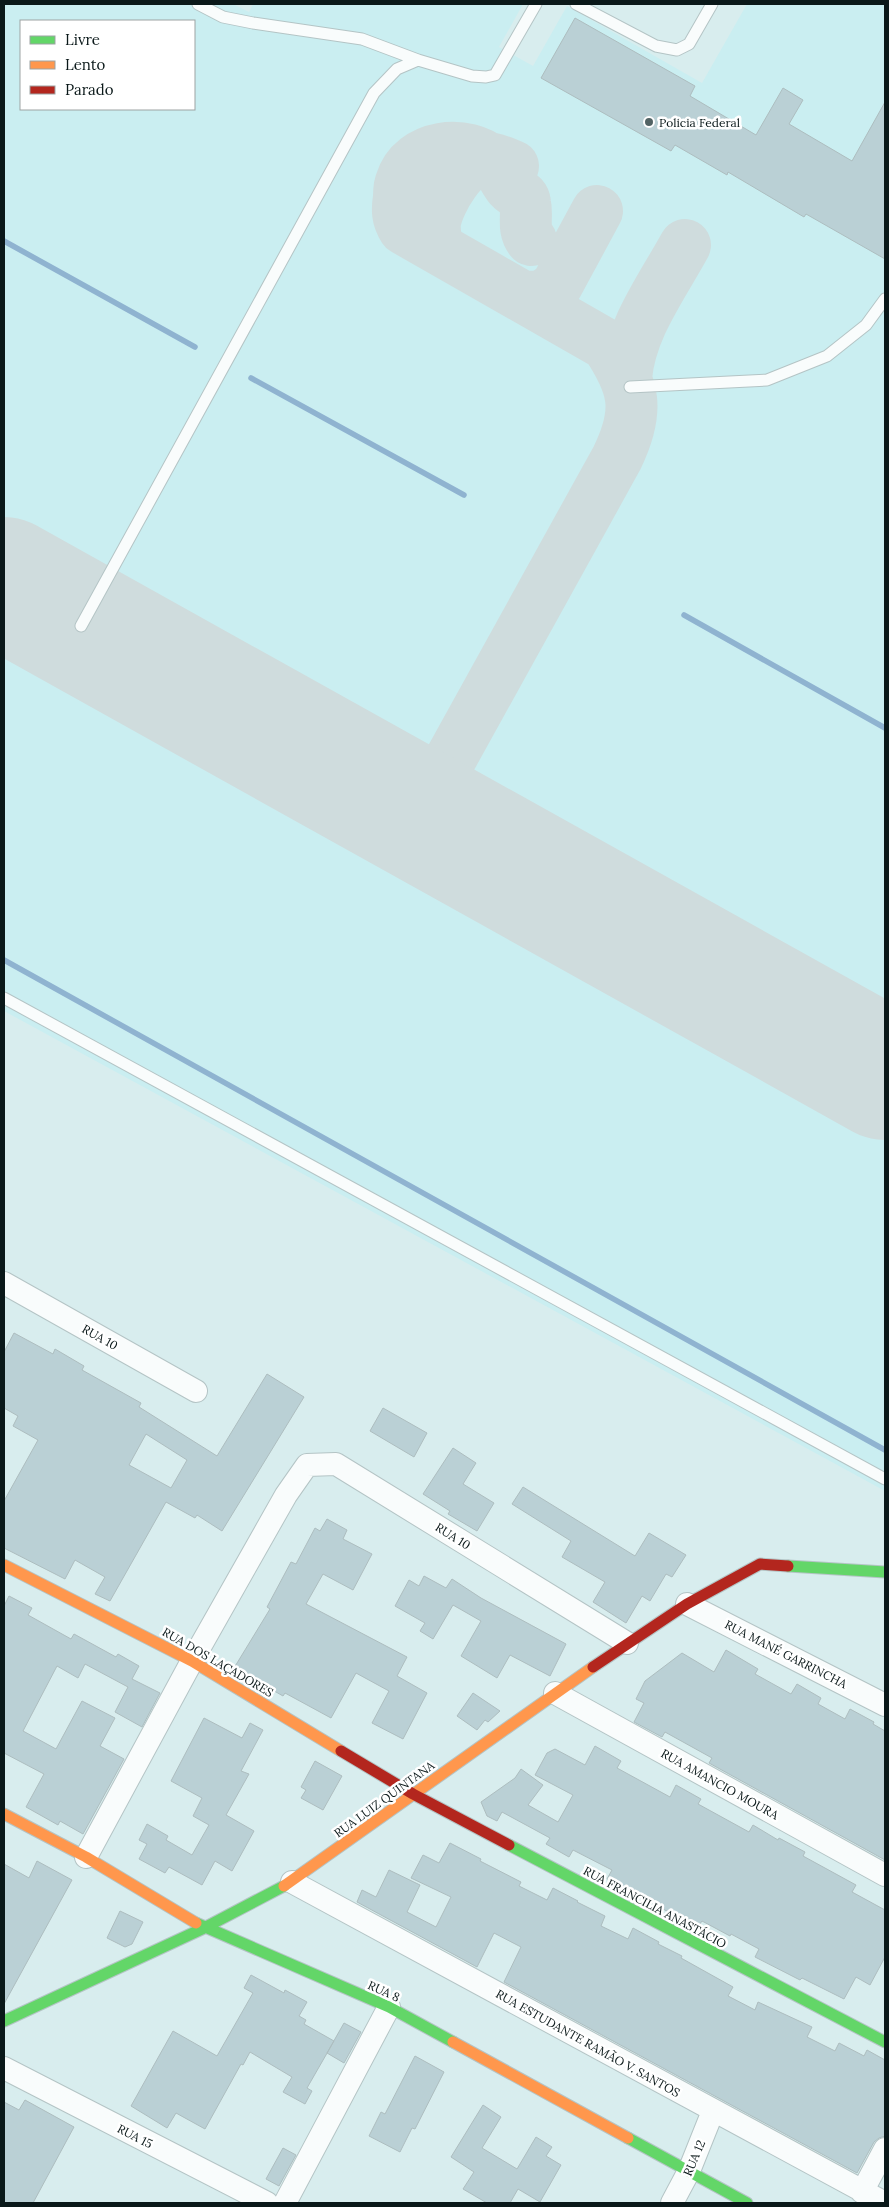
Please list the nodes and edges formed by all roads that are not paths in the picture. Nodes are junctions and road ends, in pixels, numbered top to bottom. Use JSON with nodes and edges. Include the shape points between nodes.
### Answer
{"nodes":[{"id":1,"x":198,"y":4,"type":"edge"},
{"id":2,"x":536,"y":4,"type":"edge"},
{"id":3,"x":576,"y":4,"type":"edge"},
{"id":4,"x":712,"y":4,"type":"edge"},
{"id":5,"x":418,"y":60,"type":"junction"},
{"id":6,"x":885,"y":299,"type":"edge"},
{"id":7,"x":630,"y":388,"type":"dead end"},
{"id":8,"x":81,"y":626,"type":"dead end"},
{"id":9,"x":4,"y":998,"type":"edge"},
{"id":10,"x":4,"y":1283,"type":"edge"},
{"id":11,"x":196,"y":1391,"type":"dead end"},
{"id":12,"x":885,"y":1479,"type":"edge"},
{"id":13,"x":4,"y":1565,"type":"edge"},
{"id":14,"x":885,"y":1572,"type":"edge"},
{"id":15,"x":687,"y":1604,"type":"junction"},
{"id":16,"x":627,"y":1642,"type":"junction"},
{"id":17,"x":192,"y":1661,"type":"junction"},
{"id":18,"x":555,"y":1694,"type":"junction"},
{"id":19,"x":885,"y":1705,"type":"edge"},
{"id":20,"x":413,"y":1794,"type":"junction"},
{"id":21,"x":4,"y":1814,"type":"edge"},
{"id":22,"x":86,"y":1857,"type":"junction"},
{"id":23,"x":885,"y":1875,"type":"edge"},
{"id":24,"x":292,"y":1882,"type":"junction"},
{"id":25,"x":204,"y":1928,"type":"junction"},
{"id":26,"x":389,"y":2007,"type":"junction"},
{"id":27,"x":4,"y":2021,"type":"edge"},
{"id":28,"x":885,"y":2042,"type":"edge"},
{"id":29,"x":4,"y":2068,"type":"edge"},
{"id":30,"x":713,"y":2111,"type":"junction"},
{"id":31,"x":885,"y":2149,"type":"edge"},
{"id":32,"x":689,"y":2171,"type":"junction"},
{"id":33,"x":862,"y":2192,"type":"junction"},
{"id":34,"x":267,"y":2203,"type":"edge"},
{"id":35,"x":285,"y":2203,"type":"edge"},
{"id":36,"x":672,"y":2203,"type":"edge"},
{"id":37,"x":747,"y":2203,"type":"edge"},
{"id":38,"x":885,"y":2203,"type":"edge"}],
"edges":[{"from":1,"to":5,"type":"lane","via":[[223,17],[362,39]]},
{"from":2,"to":5,"type":"lane","via":[[494,75],[472,76]]},
{"from":3,"to":4,"type":"lane","via":[[656,46],[677,50],[689,44]]},
{"from":5,"to":8,"type":"lane","via":[[397,68],[374,93]]},
{"from":6,"to":7,"type":"lane","via":[[866,325],[827,356],[767,380]]},
{"from":9,"to":12,"type":"lane"},
{"from":10,"to":11,"type":"street","name":"RUA 10"},
{"from":13,"to":17,"type":"street","name":"RUA DOS LAÇADORES"},
{"from":14,"to":15,"type":"street","name":"RUA LUIZ QUINTANA","via":[[760,1564]]},
{"from":15,"to":16,"type":"street","name":"RUA LUIZ QUINTANA"},
{"from":15,"to":19,"type":"street","name":"RUA MANÉ GARRINCHA"},
{"from":16,"to":17,"type":"street","name":"RUA 10","via":[[336,1464],[307,1465],[286,1495]]},
{"from":16,"to":18,"type":"street","name":"RUA LUIZ QUINTANA"},
{"from":17,"to":20,"type":"street","name":"RUA DOS LAÇADORES"},
{"from":17,"to":22,"type":"street"},
{"from":18,"to":20,"type":"street","name":"RUA LUIZ QUINTANA"},
{"from":18,"to":23,"type":"street","name":"RUA AMANCIO MOURA"},
{"from":20,"to":24,"type":"street","name":"RUA LUIZ QUINTANA"},
{"from":20,"to":28,"type":"street","name":"RUA FRANCILIA ANASTÁCIO"},
{"from":21,"to":22,"type":"street","name":"RUA 8"},
{"from":22,"to":25,"type":"street","name":"RUA 8"},
{"from":24,"to":25,"type":"street","name":"RUA LUIZ QUINTANA"},
{"from":24,"to":30,"type":"street","name":"RUA ESTUDANTE RAMÃO V. SANTOS"},
{"from":25,"to":26,"type":"street","name":"RUA 8"},
{"from":25,"to":27,"type":"street","name":"RUA LUIZ QUINTANA"},
{"from":26,"to":32,"type":"street","name":"RUA 8"},
{"from":26,"to":35,"type":"street"},
{"from":29,"to":34,"type":"street","name":"RUA 15"},
{"from":30,"to":32,"type":"street","name":"RUA 12"},
{"from":30,"to":33,"type":"street","name":"RUA ESTUDANTE RAMÃO V. SANTOS"},
{"from":31,"to":33,"type":"street"},
{"from":32,"to":36,"type":"street","name":"RUA 12"},
{"from":32,"to":37,"type":"street","name":"RUA 8"},
{"from":33,"to":38,"type":"street","name":"RUA ESTUDANTE RAMÃO V. SANTOS"}]}
